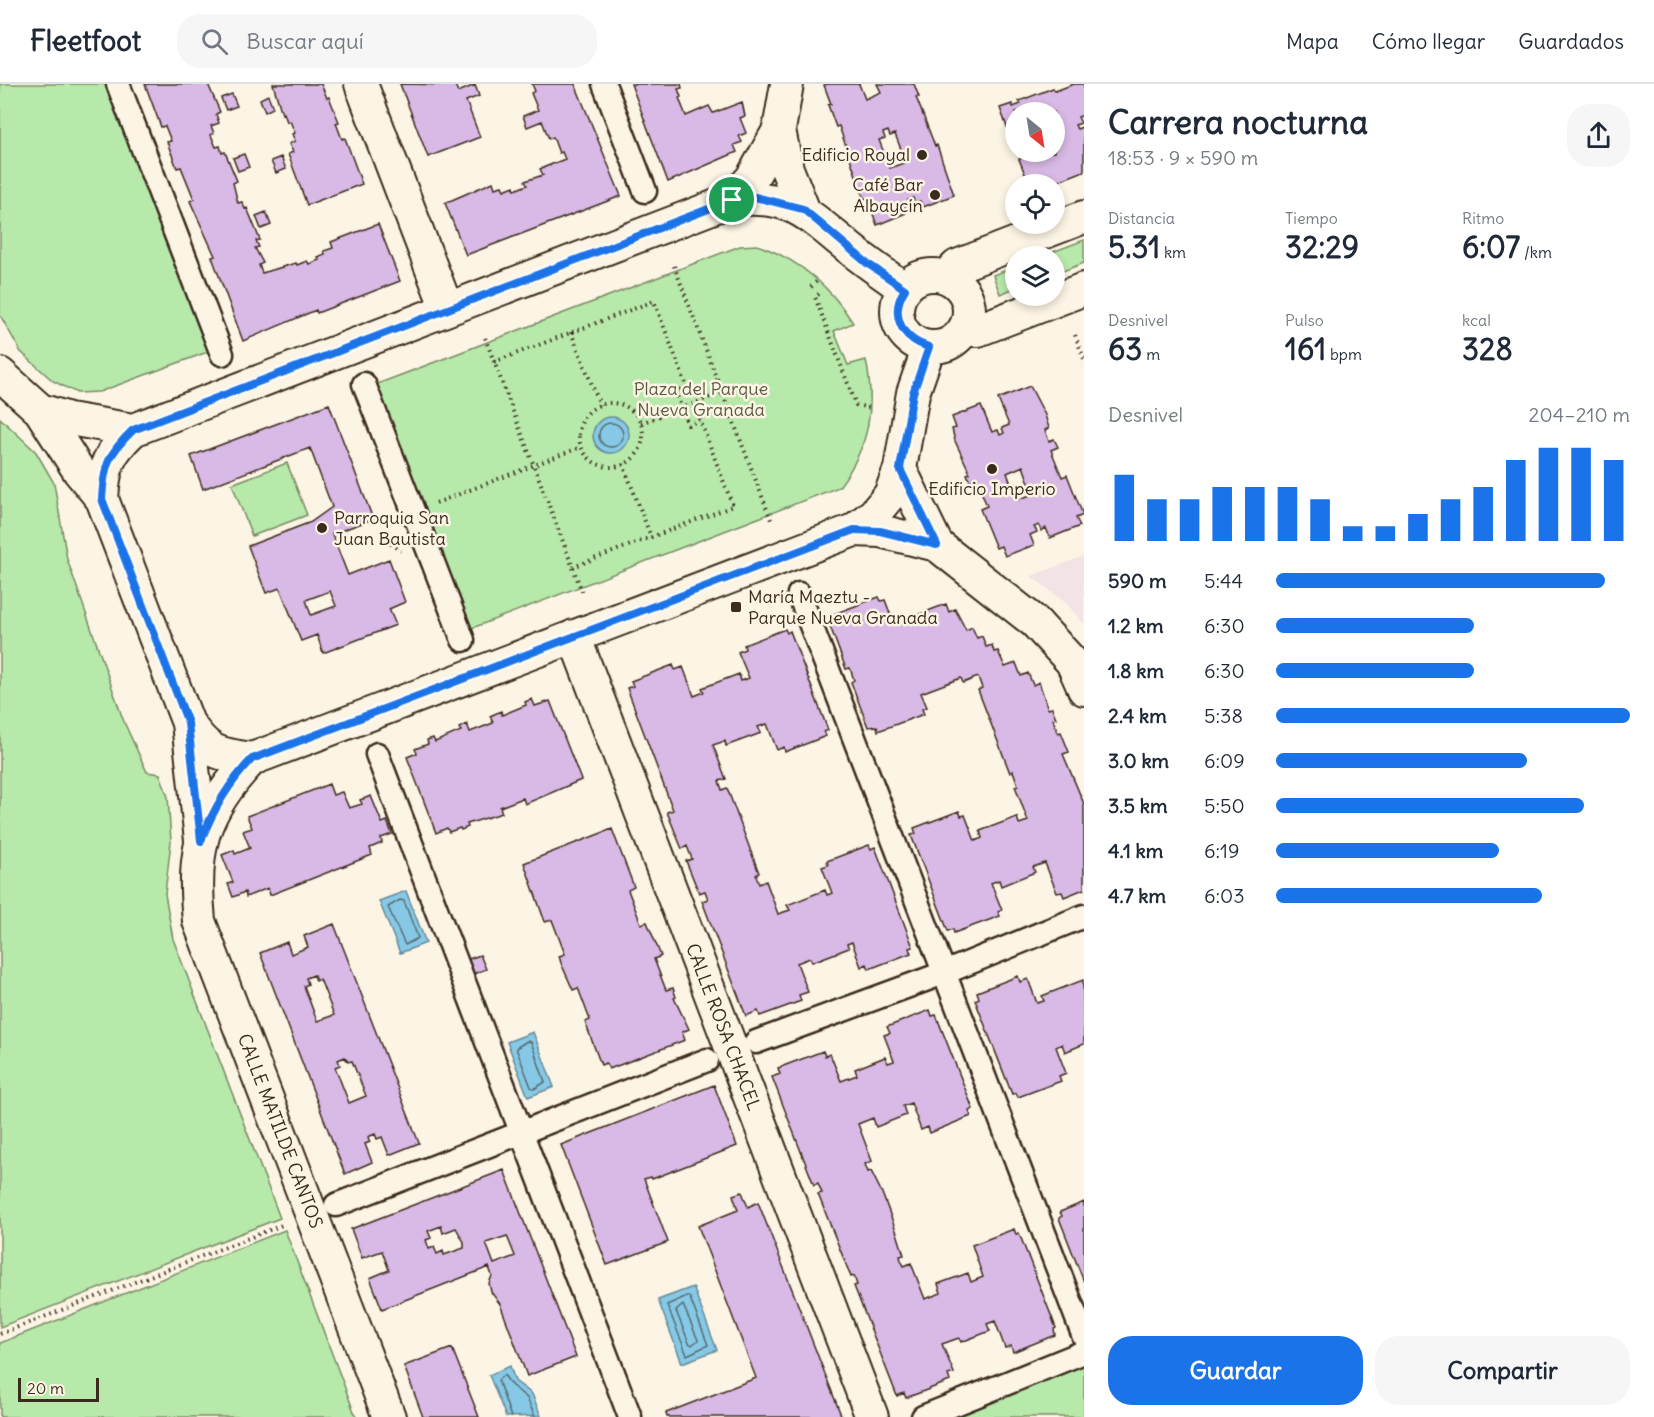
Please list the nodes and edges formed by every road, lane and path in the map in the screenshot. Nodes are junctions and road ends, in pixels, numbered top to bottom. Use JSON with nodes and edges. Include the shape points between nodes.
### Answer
{"nodes":[{"id":1,"x":118,"y":84,"type":"edge"},
{"id":2,"x":361,"y":84,"type":"edge"},
{"id":3,"x":604,"y":84,"type":"edge"},
{"id":4,"x":787,"y":84,"type":"edge"},
{"id":5,"x":779,"y":130,"type":"junction"},
{"id":6,"x":645,"y":191,"type":"dead end"},
{"id":7,"x":732,"y":200,"type":"junction"},
{"id":8,"x":803,"y":209,"type":"junction"},
{"id":9,"x":1084,"y":216,"type":"edge"},
{"id":10,"x":674,"y":266,"type":"dead end"},
{"id":11,"x":946,"y":277,"type":"junction"},
{"id":12,"x":818,"y":280,"type":"dead end"},
{"id":13,"x":811,"y":288,"type":"dead end"},
{"id":14,"x":905,"y":289,"type":"junction"},
{"id":15,"x":1084,"y":289,"type":"edge"},
{"id":16,"x":819,"y":294,"type":"dead end"},
{"id":17,"x":447,"y":309,"type":"junction"},
{"id":18,"x":964,"y":330,"type":"junction"},
{"id":19,"x":571,"y":332,"type":"junction"},
{"id":20,"x":1075,"y":335,"type":"dead end"},
{"id":21,"x":485,"y":338,"type":"dead end"},
{"id":22,"x":929,"y":347,"type":"junction"},
{"id":23,"x":222,"y":354,"type":"dead end"},
{"id":24,"x":1084,"y":359,"type":"edge"},
{"id":25,"x":494,"y":362,"type":"junction"},
{"id":26,"x":0,"y":374,"type":"edge"},
{"id":27,"x":364,"y":384,"type":"dead end"},
{"id":28,"x":722,"y":393,"type":"junction"},
{"id":29,"x":600,"y":405,"type":"junction"},
{"id":30,"x":681,"y":408,"type":"junction"},
{"id":31,"x":870,"y":408,"type":"dead end"},
{"id":32,"x":40,"y":410,"type":"junction"},
{"id":33,"x":641,"y":423,"type":"junction"},
{"id":34,"x":133,"y":430,"type":"junction"},
{"id":35,"x":581,"y":447,"type":"junction"},
{"id":36,"x":623,"y":464,"type":"junction"},
{"id":37,"x":534,"y":465,"type":"junction"},
{"id":38,"x":900,"y":469,"type":"junction"},
{"id":39,"x":102,"y":499,"type":"junction"},
{"id":40,"x":413,"y":512,"type":"junction"},
{"id":41,"x":771,"y":520,"type":"dead end"},
{"id":42,"x":854,"y":530,"type":"junction"},
{"id":43,"x":395,"y":535,"type":"dead end"},
{"id":44,"x":651,"y":537,"type":"junction"},
{"id":45,"x":381,"y":540,"type":"dead end"},
{"id":46,"x":937,"y":545,"type":"junction"},
{"id":47,"x":573,"y":567,"type":"junction"},
{"id":48,"x":583,"y":594,"type":"dead end"},
{"id":49,"x":800,"y":594,"type":"dead end"},
{"id":50,"x":574,"y":636,"type":"junction"},
{"id":51,"x":463,"y":640,"type":"dead end"},
{"id":52,"x":1084,"y":688,"type":"edge"},
{"id":53,"x":188,"y":723,"type":"junction"},
{"id":54,"x":377,"y":754,"type":"dead end"},
{"id":55,"x":252,"y":759,"type":"junction"},
{"id":56,"x":201,"y":841,"type":"junction"},
{"id":57,"x":1084,"y":916,"type":"edge"},
{"id":58,"x":944,"y":974,"type":"junction"},
{"id":59,"x":756,"y":1042,"type":"dead end"},
{"id":60,"x":707,"y":1060,"type":"dead end"},
{"id":61,"x":521,"y":1132,"type":"junction"},
{"id":62,"x":336,"y":1205,"type":"dead end"},
{"id":63,"x":288,"y":1223,"type":"dead end"},
{"id":64,"x":0,"y":1334,"type":"edge"},
{"id":65,"x":1084,"y":1337,"type":"edge"},
{"id":66,"x":1084,"y":1352,"type":"edge"},
{"id":67,"x":389,"y":1417,"type":"edge"},
{"id":68,"x":630,"y":1417,"type":"edge"},
{"id":69,"x":872,"y":1417,"type":"edge"},
{"id":70,"x":923,"y":1417,"type":"edge"}],
"edges":[{"from":1,"to":23,"type":"street"},
{"from":2,"to":17,"type":"street"},
{"from":3,"to":6,"type":"street"},
{"from":4,"to":5,"type":"street"},
{"from":5,"to":7,"type":"street","via":[[752,178]]},
{"from":5,"to":8,"type":"street","via":[[787,169]]},
{"from":7,"to":8,"type":"street","via":[[755,197]]},
{"from":7,"to":17,"type":"street"},
{"from":8,"to":14,"type":"street","via":[[854,253]]},
{"from":9,"to":11,"type":"street","via":[[957,266]]},
{"from":10,"to":28,"type":"path"},
{"from":11,"to":14,"type":"street","via":[[925,276]]},
{"from":11,"to":18,"type":"street","via":[[967,298],[969,309]]},
{"from":12,"to":13,"type":"path"},
{"from":14,"to":22,"type":"street","via":[[898,304],[899,322],[908,337]]},
{"from":15,"to":18,"type":"street","via":[[978,330]]},
{"from":16,"to":31,"type":"path","via":[[815,297],[856,405]]},
{"from":17,"to":34,"type":"street"},
{"from":18,"to":22,"type":"street","via":[[950,343]]},
{"from":19,"to":25,"type":"path"},
{"from":19,"to":29,"type":"path"},
{"from":19,"to":30,"type":"path","via":[[654,301],[687,387],[675,391]]},
{"from":20,"to":24,"type":"path"},
{"from":21,"to":25,"type":"path"},
{"from":22,"to":38,"type":"street","via":[[913,393]]},
{"from":25,"to":37,"type":"path"},
{"from":26,"to":32,"type":"street"},
{"from":27,"to":40,"type":"street"},
{"from":28,"to":30,"type":"path"},
{"from":28,"to":41,"type":"path"},
{"from":29,"to":33,"type":"path","via":[[620,404]]},
{"from":29,"to":35,"type":"path","via":[[584,418],[579,437]]},
{"from":30,"to":33,"type":"path"},
{"from":30,"to":44,"type":"path","via":[[688,425],[700,420],[733,506]]},
{"from":32,"to":34,"type":"street"},
{"from":32,"to":39,"type":"street","via":[[52,433]]},
{"from":33,"to":36,"type":"path","via":[[642,443],[638,452]]},
{"from":34,"to":39,"type":"street","via":[[113,450],[103,472]]},
{"from":35,"to":36,"type":"path","via":[[594,462]]},
{"from":35,"to":37,"type":"path"},
{"from":36,"to":44,"type":"path"},
{"from":37,"to":40,"type":"path"},
{"from":37,"to":47,"type":"path"},
{"from":38,"to":42,"type":"street","via":[[890,495]]},
{"from":38,"to":46,"type":"street"},
{"from":39,"to":53,"type":"street"},
{"from":40,"to":51,"type":"street"},
{"from":42,"to":46,"type":"street","via":[[891,533]]},
{"from":42,"to":50,"type":"street"},
{"from":43,"to":45,"type":"path"},
{"from":44,"to":47,"type":"path"},
{"from":46,"to":52,"type":"street","via":[[1035,622],[1072,662]]},
{"from":47,"to":48,"type":"path"},
{"from":49,"to":58,"type":"street"},
{"from":50,"to":55,"type":"street"},
{"from":50,"to":69,"type":"street","name":"CALLE ROSA CHACEL"},
{"from":53,"to":55,"type":"street","via":[[202,744],[223,755]]},
{"from":53,"to":56,"type":"street","name":"CALLE MATILDE CANTOS"},
{"from":54,"to":61,"type":"street"},
{"from":55,"to":56,"type":"street","name":"CALLE MATILDE CANTOS","via":[[229,782]]},
{"from":56,"to":67,"type":"street","name":"CALLE MATILDE CANTOS","via":[[195,877],[199,921]]},
{"from":57,"to":58,"type":"street"},
{"from":58,"to":59,"type":"street"},
{"from":58,"to":65,"type":"street"},
{"from":60,"to":61,"type":"street"},
{"from":61,"to":62,"type":"street"},
{"from":61,"to":68,"type":"street"},
{"from":63,"to":64,"type":"path"},
{"from":66,"to":70,"type":"street"}]}
